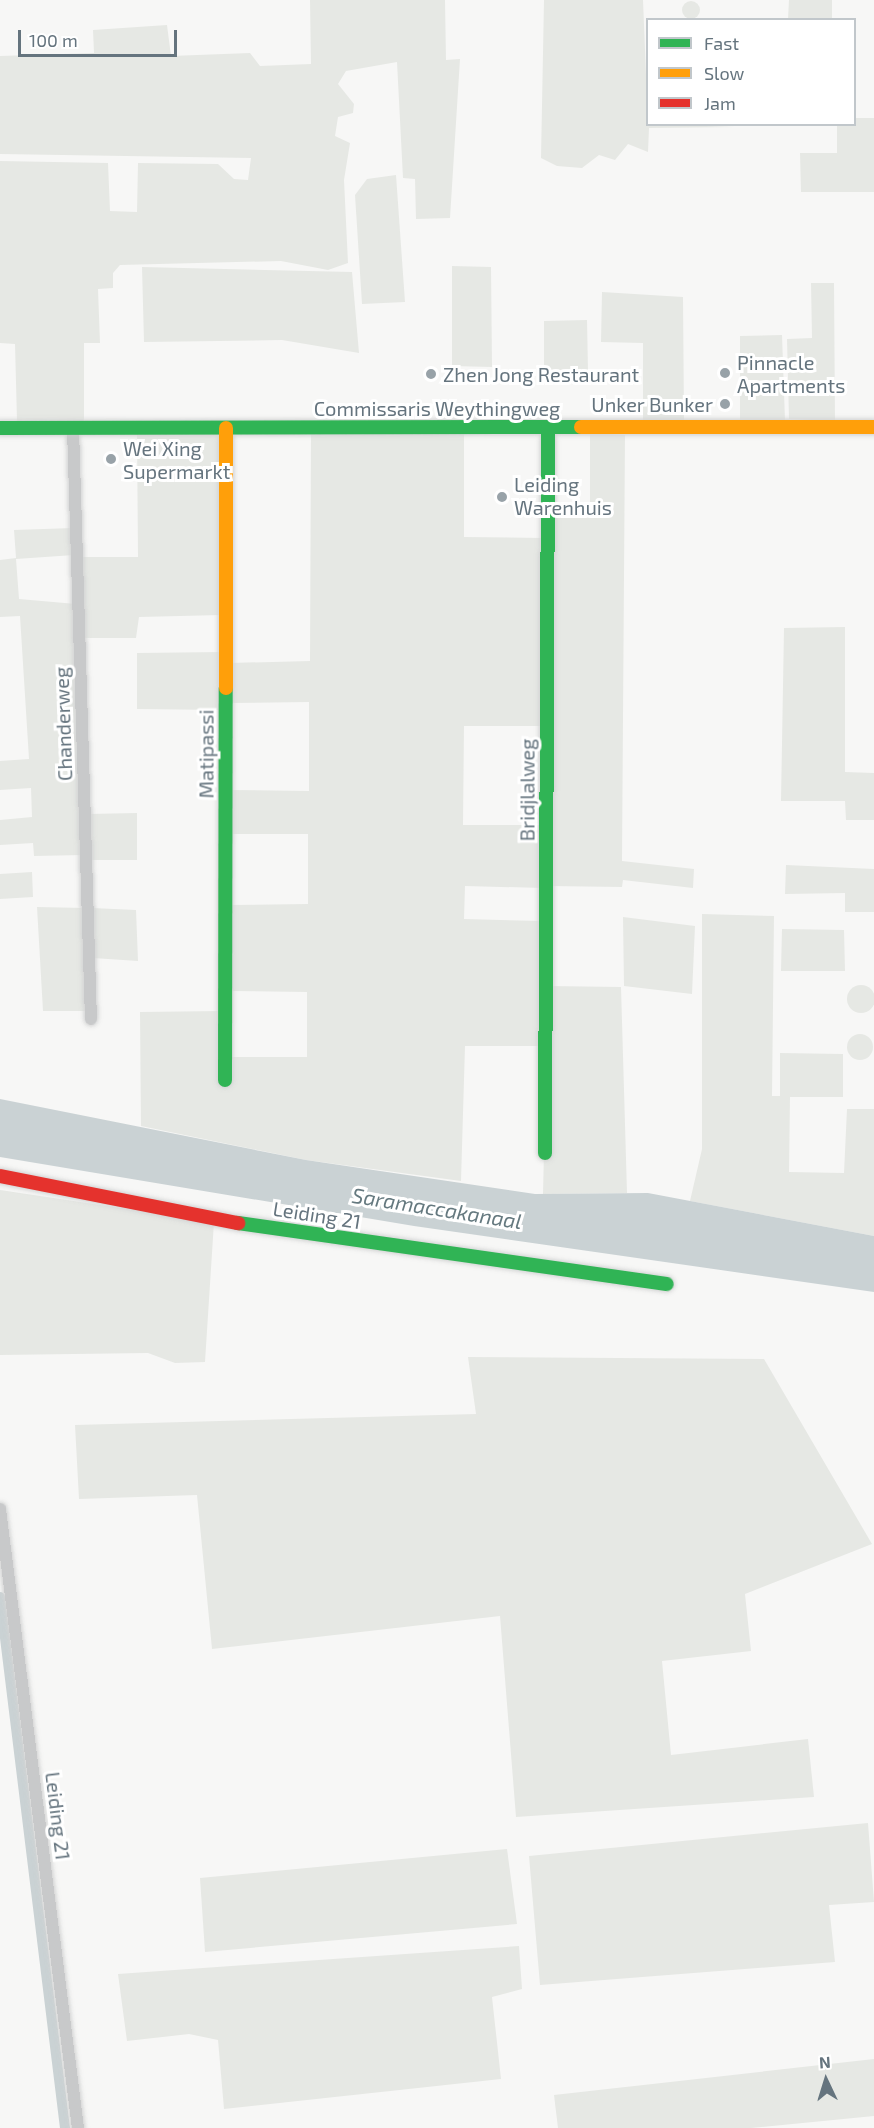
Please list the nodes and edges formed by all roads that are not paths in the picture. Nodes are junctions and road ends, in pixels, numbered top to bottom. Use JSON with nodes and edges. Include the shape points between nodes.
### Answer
{"nodes":[{"id":1,"x":548,"y":427,"type":"junction"},
{"id":2,"x":874,"y":427,"type":"edge"},
{"id":3,"x":0,"y":428,"type":"edge"},
{"id":4,"x":73,"y":428,"type":"junction"},
{"id":5,"x":226,"y":428,"type":"junction"},
{"id":6,"x":91,"y":1019,"type":"dead end"},
{"id":7,"x":225,"y":1080,"type":"dead end"},
{"id":8,"x":545,"y":1153,"type":"dead end"},
{"id":9,"x":0,"y":1176,"type":"edge"},
{"id":10,"x":667,"y":1284,"type":"dead end"},
{"id":11,"x":0,"y":1509,"type":"edge"},
{"id":12,"x":78,"y":2128,"type":"edge"}],
"edges":[{"from":1,"to":2,"type":"street","name":"Commissaris Weythingweg"},
{"from":1,"to":5,"type":"street","name":"Commissaris Weythingweg"},
{"from":1,"to":8,"type":"street","name":"Bridjlalweg"},
{"from":3,"to":4,"type":"street","name":"Commissaris Weythingweg"},
{"from":4,"to":5,"type":"street","name":"Commissaris Weythingweg"},
{"from":4,"to":6,"type":"street","name":"Chanderweg"},
{"from":5,"to":7,"type":"street","name":"Matipassi"},
{"from":9,"to":10,"type":"street","name":"Leiding 21","via":[[281,1230]]},
{"from":11,"to":12,"type":"street","name":"Leiding 21"}]}
